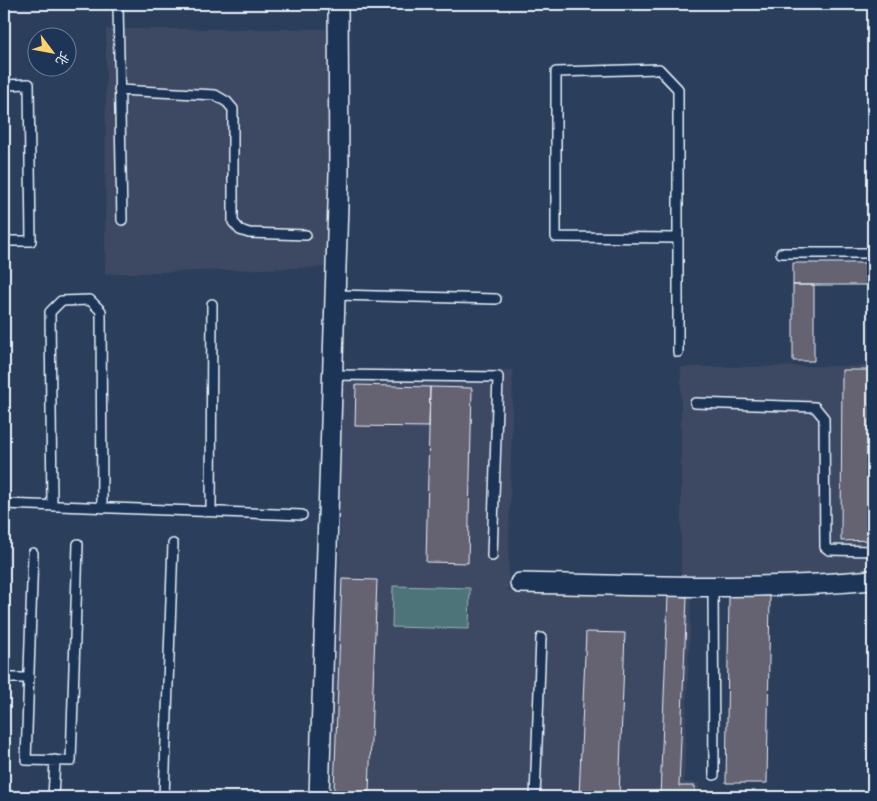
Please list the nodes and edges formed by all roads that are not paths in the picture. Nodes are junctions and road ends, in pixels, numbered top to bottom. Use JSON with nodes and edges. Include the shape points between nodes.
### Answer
{"nodes":[{"id":1,"x":118,"y":4,"type":"edge"},
{"id":2,"x":338,"y":4,"type":"edge"},
{"id":3,"x":4,"y":85,"type":"edge"},
{"id":4,"x":119,"y":90,"type":"junction"},
{"id":5,"x":122,"y":220,"type":"dead end"},
{"id":6,"x":306,"y":235,"type":"dead end"},
{"id":7,"x":678,"y":238,"type":"junction"},
{"id":8,"x":4,"y":241,"type":"edge"},
{"id":9,"x":782,"y":252,"type":"dead end"},
{"id":10,"x":873,"y":253,"type":"edge"},
{"id":11,"x":336,"y":295,"type":"junction"},
{"id":12,"x":496,"y":299,"type":"dead end"},
{"id":13,"x":212,"y":304,"type":"dead end"},
{"id":14,"x":678,"y":352,"type":"dead end"},
{"id":15,"x":334,"y":375,"type":"junction"},
{"id":16,"x":695,"y":403,"type":"dead end"},
{"id":17,"x":4,"y":504,"type":"edge"},
{"id":18,"x":52,"y":505,"type":"junction"},
{"id":19,"x":102,"y":507,"type":"junction"},
{"id":20,"x":212,"y":511,"type":"junction"},
{"id":21,"x":302,"y":515,"type":"dead end"},
{"id":22,"x":78,"y":544,"type":"dead end"},
{"id":23,"x":173,"y":544,"type":"dead end"},
{"id":24,"x":873,"y":551,"type":"edge"},
{"id":25,"x":33,"y":553,"type":"dead end"},
{"id":26,"x":492,"y":556,"type":"dead end"},
{"id":27,"x":873,"y":580,"type":"edge"},
{"id":28,"x":520,"y":583,"type":"dead end"},
{"id":29,"x":713,"y":586,"type":"junction"},
{"id":30,"x":541,"y":638,"type":"dead end"},
{"id":31,"x":4,"y":678,"type":"edge"},
{"id":32,"x":29,"y":678,"type":"junction"},
{"id":33,"x":55,"y":760,"type":"junction"},
{"id":34,"x":714,"y":775,"type":"dead end"},
{"id":35,"x":54,"y":797,"type":"edge"},
{"id":36,"x":164,"y":797,"type":"edge"},
{"id":37,"x":319,"y":797,"type":"edge"},
{"id":38,"x":535,"y":797,"type":"edge"}],
"edges":[{"from":1,"to":4,"type":"lane"},
{"from":2,"to":11,"type":"street"},
{"from":3,"to":8,"type":"lane","via":[[29,84],[31,241]]},
{"from":4,"to":5,"type":"lane"},
{"from":4,"to":6,"type":"lane","via":[[215,95],[227,102],[233,109],[233,222],[248,233]]},
{"from":7,"to":7,"type":"lane","via":[[556,237],[556,72],[658,70],[678,89]]},
{"from":7,"to":14,"type":"lane"},
{"from":9,"to":10,"type":"lane"},
{"from":11,"to":12,"type":"lane"},
{"from":11,"to":15,"type":"street"},
{"from":13,"to":20,"type":"lane"},
{"from":15,"to":26,"type":"lane","via":[[498,377]]},
{"from":15,"to":37,"type":"street"},
{"from":16,"to":24,"type":"lane","via":[[815,407],[824,418],[825,546],[829,550]]},
{"from":17,"to":18,"type":"lane"},
{"from":18,"to":19,"type":"lane"},
{"from":18,"to":19,"type":"lane","via":[[50,312],[62,301],[90,300],[101,311]]},
{"from":19,"to":20,"type":"lane"},
{"from":20,"to":21,"type":"lane"},
{"from":22,"to":33,"type":"lane","via":[[71,761]]},
{"from":23,"to":36,"type":"lane"},
{"from":25,"to":32,"type":"lane"},
{"from":27,"to":29,"type":"street","via":[[837,584]]},
{"from":28,"to":29,"type":"street"},
{"from":29,"to":34,"type":"lane"},
{"from":30,"to":38,"type":"lane"},
{"from":31,"to":32,"type":"lane"},
{"from":32,"to":33,"type":"lane","via":[[26,760]]},
{"from":33,"to":35,"type":"lane"}]}
